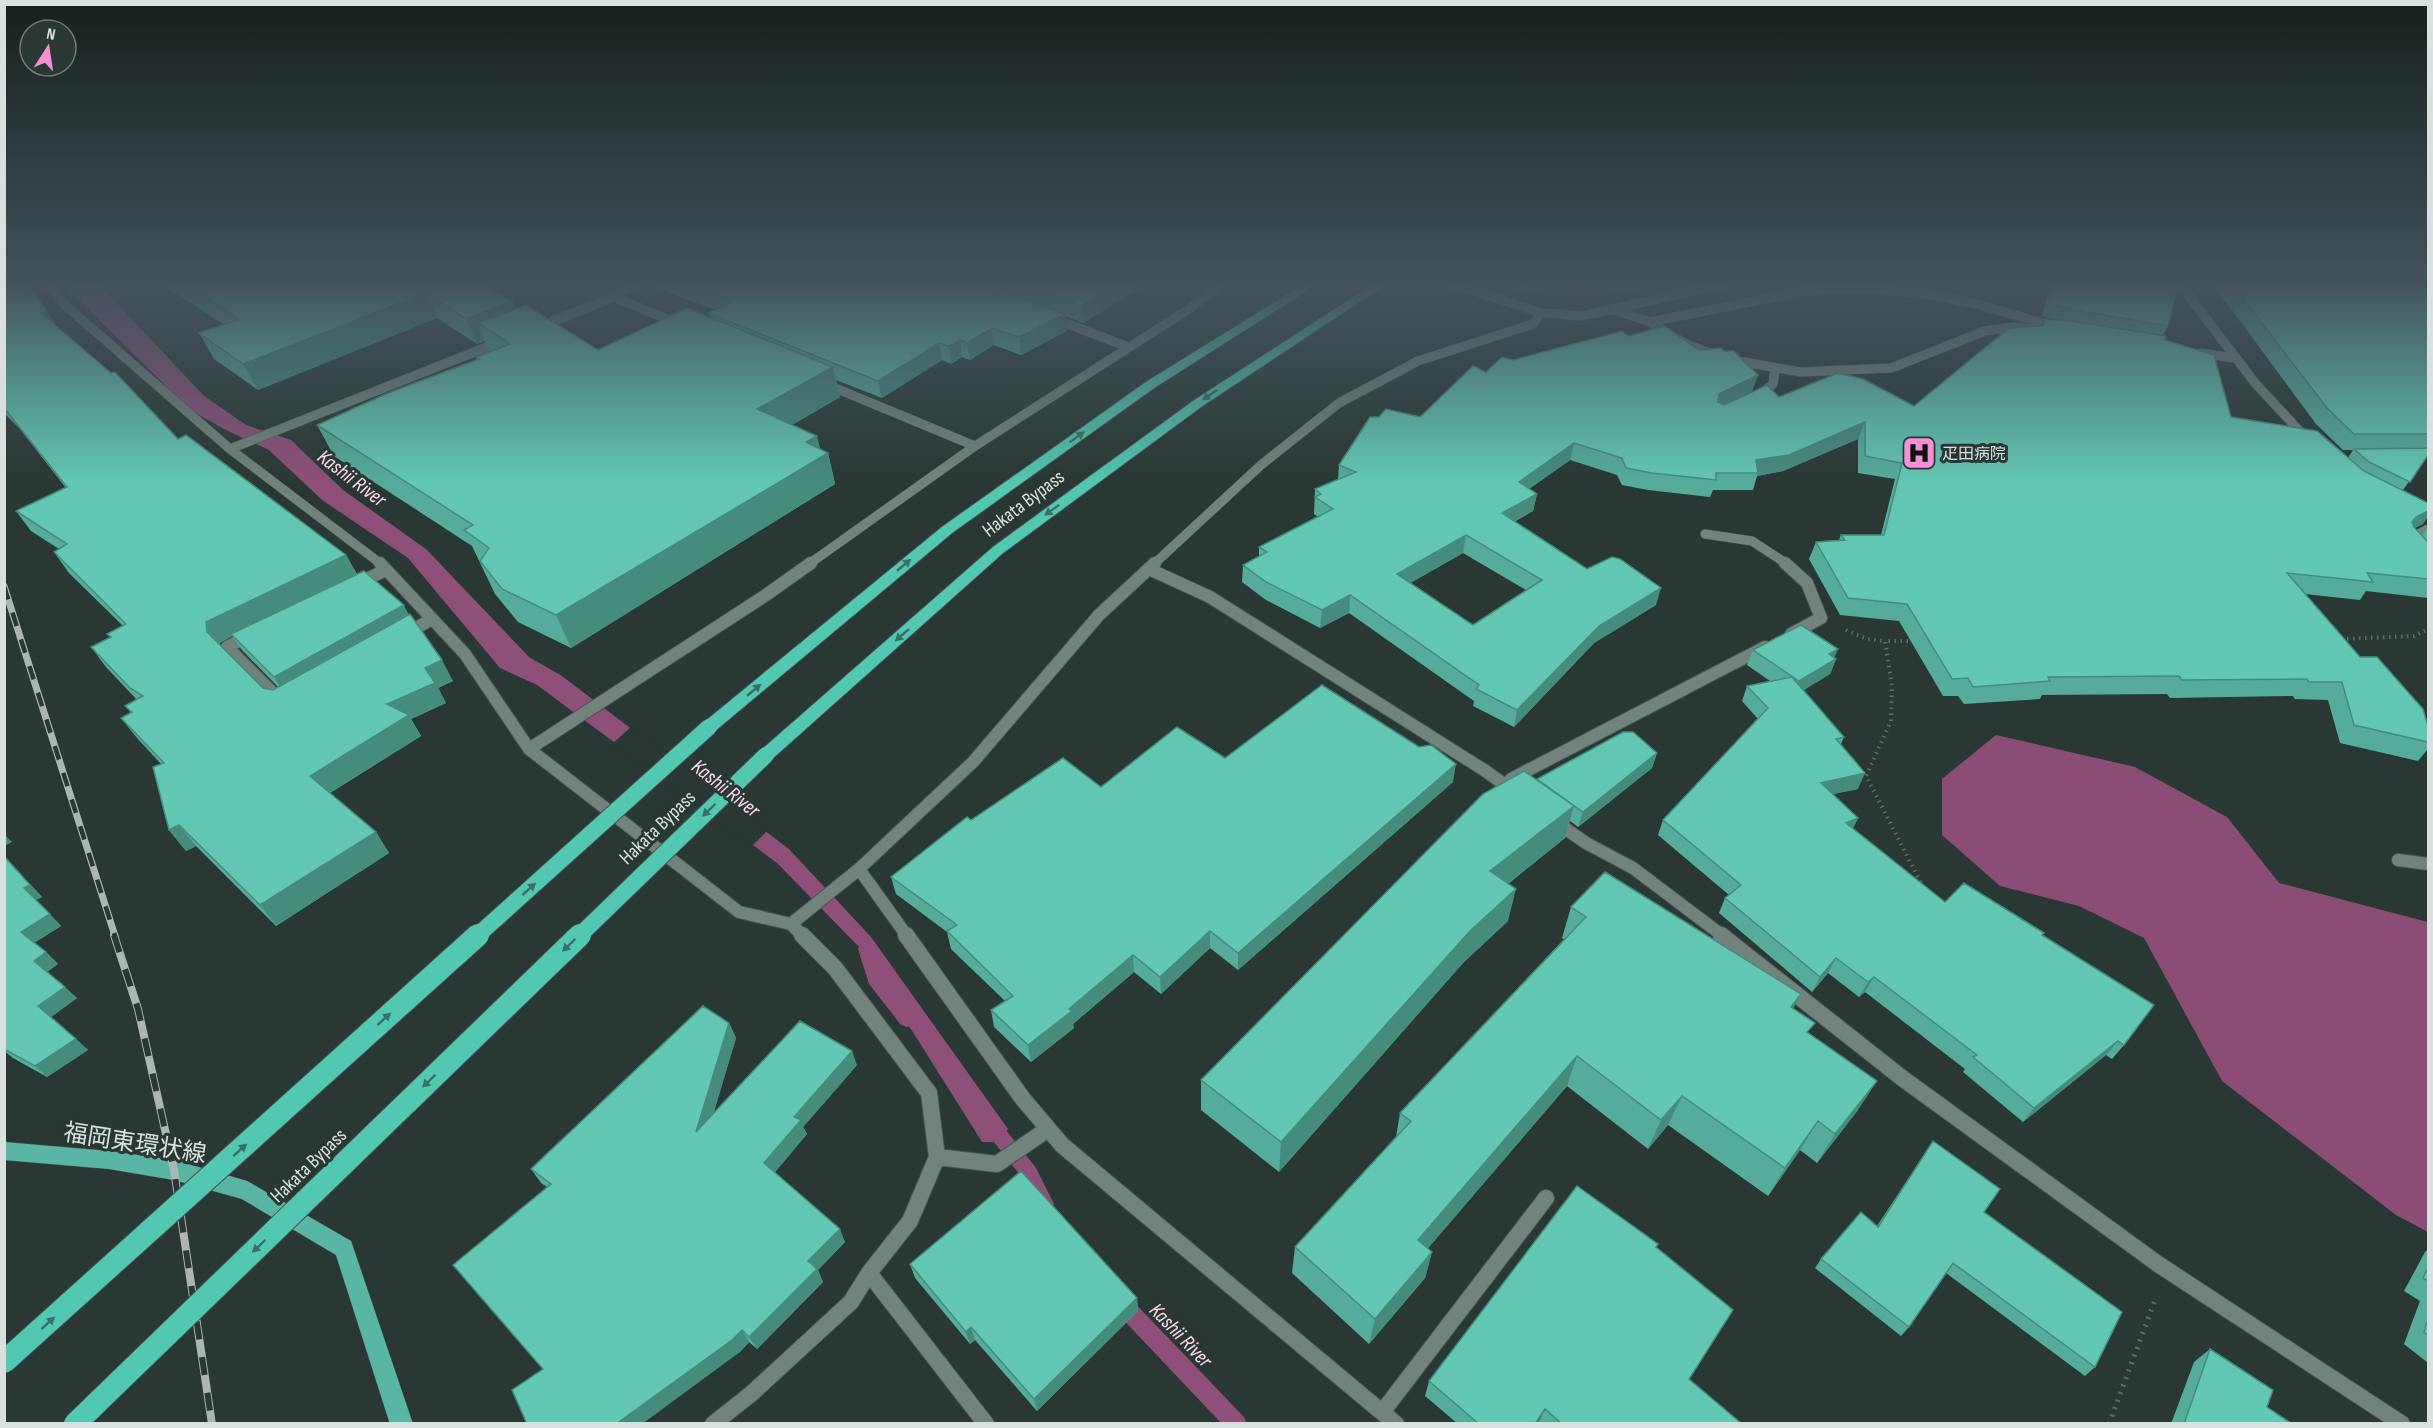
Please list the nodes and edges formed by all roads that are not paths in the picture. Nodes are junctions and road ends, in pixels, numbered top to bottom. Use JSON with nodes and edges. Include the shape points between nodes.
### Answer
{"nodes":[{"id":1,"x":116,"y":350,"type":"edge"},
{"id":2,"x":481,"y":350,"type":"edge"},
{"id":3,"x":1124,"y":350,"type":"edge"},
{"id":4,"x":1207,"y":350,"type":"edge"},
{"id":5,"x":1280,"y":350,"type":"edge"},
{"id":6,"x":1456,"y":350,"type":"edge"},
{"id":7,"x":1701,"y":350,"type":"edge"},
{"id":8,"x":1936,"y":350,"type":"edge"},
{"id":9,"x":2228,"y":350,"type":"edge"},
{"id":10,"x":2189,"y":351,"type":"edge"},
{"id":11,"x":2234,"y":358,"type":"junction"},
{"id":12,"x":1774,"y":369,"type":"junction"},
{"id":13,"x":811,"y":378,"type":"edge"},
{"id":14,"x":1746,"y":402,"type":"edge"},
{"id":15,"x":2310,"y":442,"type":"edge"},
{"id":16,"x":975,"y":446,"type":"junction"},
{"id":17,"x":230,"y":449,"type":"junction"},
{"id":18,"x":2428,"y":528,"type":"edge"},
{"id":19,"x":1705,"y":534,"type":"dead end"},
{"id":20,"x":2428,"y":562,"type":"edge"},
{"id":21,"x":1149,"y":569,"type":"junction"},
{"id":22,"x":386,"y":570,"type":"junction"},
{"id":23,"x":344,"y":590,"type":"edge"},
{"id":24,"x":432,"y":619,"type":"junction"},
{"id":25,"x":259,"y":632,"type":"edge"},
{"id":26,"x":392,"y":641,"type":"edge"},
{"id":27,"x":292,"y":698,"type":"edge"},
{"id":28,"x":529,"y":749,"type":"junction"},
{"id":29,"x":1502,"y":783,"type":"junction"},
{"id":30,"x":1530,"y":803,"type":"edge"},
{"id":31,"x":1549,"y":816,"type":"edge"},
{"id":32,"x":2397,"y":860,"type":"dead end"},
{"id":33,"x":2428,"y":864,"type":"edge"},
{"id":34,"x":859,"y":869,"type":"junction"},
{"id":35,"x":791,"y":924,"type":"junction"},
{"id":36,"x":1048,"y":1129,"type":"junction"},
{"id":37,"x":4,"y":1151,"type":"edge"},
{"id":38,"x":937,"y":1157,"type":"junction"},
{"id":39,"x":1546,"y":1198,"type":"dead end"},
{"id":40,"x":869,"y":1273,"type":"junction"},
{"id":41,"x":4,"y":1362,"type":"edge"},
{"id":42,"x":1383,"y":1411,"type":"junction"},
{"id":43,"x":75,"y":1424,"type":"edge"},
{"id":44,"x":402,"y":1424,"type":"edge"},
{"id":45,"x":713,"y":1424,"type":"edge"},
{"id":46,"x":986,"y":1424,"type":"edge"},
{"id":47,"x":1396,"y":1424,"type":"edge"},
{"id":48,"x":2402,"y":1424,"type":"edge"}],
"edges":[{"from":1,"to":17,"type":"street"},
{"from":2,"to":17,"type":"street"},
{"from":3,"to":16,"type":"street"},
{"from":41,"to":4,"type":"highway","name":"Hakata Bypass","one_way":true,"bridge":true,"via":[[709,727],[947,530],[1150,385]]},
{"from":5,"to":43,"type":"highway","name":"Hakata Bypass","one_way":true,"bridge":true,"via":[[1197,404],[998,550],[766,755]]},
{"from":6,"to":21,"type":"street","via":[[1418,361],[1339,403],[1261,465]]},
{"from":7,"to":12,"type":"street"},
{"from":8,"to":12,"type":"street","via":[[1891,368],[1801,372]]},
{"from":9,"to":11,"type":"street"},
{"from":10,"to":11,"type":"street"},
{"from":11,"to":15,"type":"street"},
{"from":12,"to":14,"type":"street","via":[[1773,384]]},
{"from":13,"to":16,"type":"street"},
{"from":16,"to":28,"type":"street","via":[[766,595]]},
{"from":17,"to":22,"type":"street"},
{"from":18,"to":20,"type":"street","via":[[2406,540]]},
{"from":19,"to":29,"type":"street","via":[[1752,541],[1787,564],[1807,583],[1821,618]]},
{"from":21,"to":29,"type":"street","via":[[1210,597]]},
{"from":21,"to":34,"type":"street","via":[[1099,615],[973,762]]},
{"from":22,"to":23,"type":"street"},
{"from":22,"to":24,"type":"street"},
{"from":24,"to":26,"type":"street"},
{"from":24,"to":28,"type":"street","via":[[465,654]]},
{"from":25,"to":27,"type":"street","via":[[227,647],[282,703]]},
{"from":28,"to":35,"type":"street","via":[[739,912]]},
{"from":29,"to":30,"type":"street"},
{"from":31,"to":48,"type":"street","via":[[1586,843],[1633,868],[1902,1078],[2149,1257]]},
{"from":32,"to":33,"type":"street"},
{"from":34,"to":35,"type":"street"},
{"from":34,"to":36,"type":"street"},
{"from":35,"to":38,"type":"street","via":[[835,968],[929,1093]]},
{"from":36,"to":38,"type":"street","via":[[997,1164]]},
{"from":36,"to":42,"type":"street","via":[[1062,1145]]},
{"from":37,"to":44,"type":"main road","name":"福岡東環状線","via":[[174,1170],[247,1191],[344,1248]]},
{"from":38,"to":40,"type":"street","via":[[910,1221]]},
{"from":39,"to":42,"type":"street"},
{"from":40,"to":45,"type":"street","via":[[851,1302]]},
{"from":40,"to":46,"type":"street"},
{"from":42,"to":47,"type":"street"}]}
